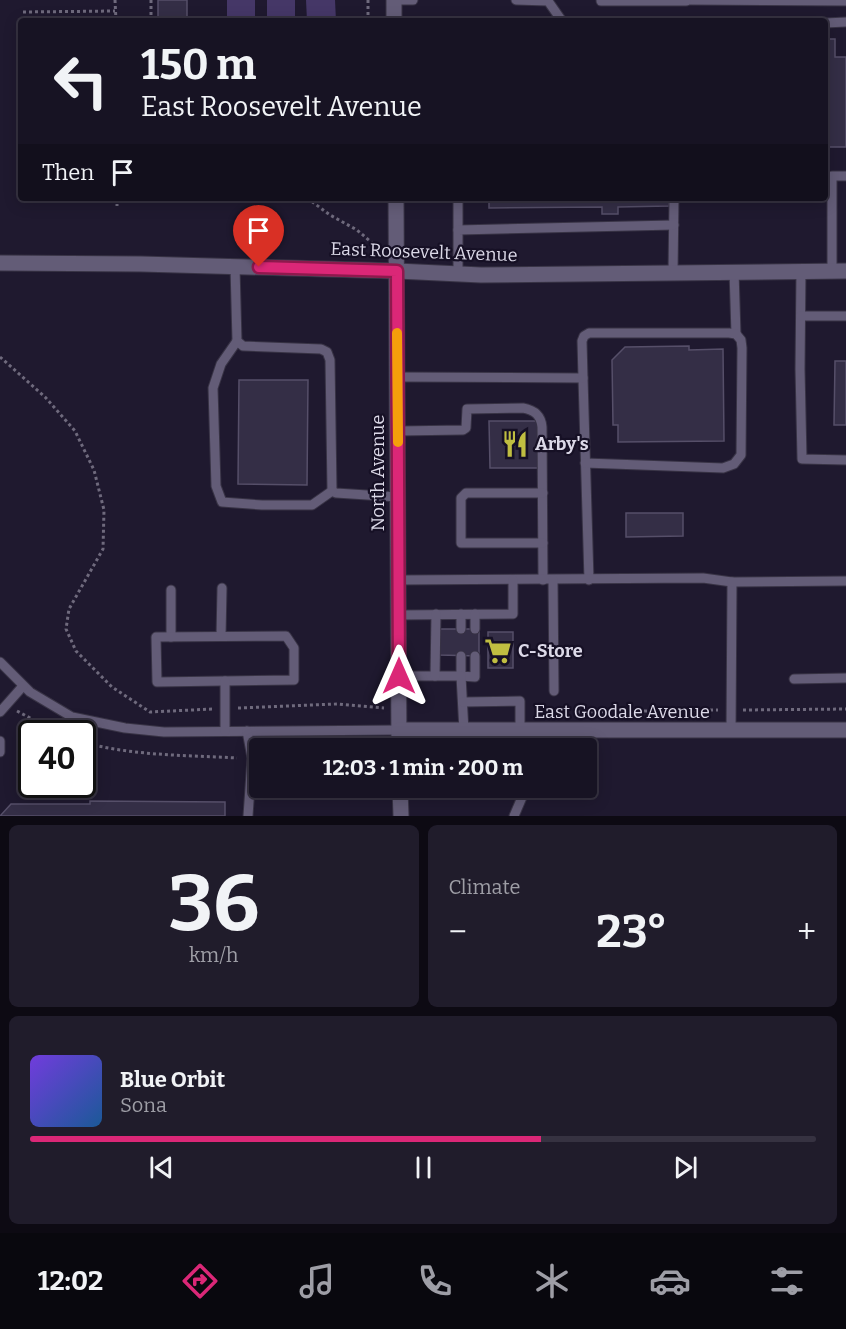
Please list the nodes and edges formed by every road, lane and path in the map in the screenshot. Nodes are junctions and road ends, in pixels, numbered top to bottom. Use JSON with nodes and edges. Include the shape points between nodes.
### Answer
{"nodes":[{"id":1,"x":116,"y":0,"type":"edge"},
{"id":2,"x":151,"y":0,"type":"edge"},
{"id":3,"x":368,"y":0,"type":"edge"},
{"id":4,"x":394,"y":0,"type":"edge"},
{"id":5,"x":413,"y":0,"type":"edge"},
{"id":6,"x":516,"y":0,"type":"edge"},
{"id":7,"x":548,"y":1,"type":"edge"},
{"id":8,"x":601,"y":1,"type":"edge"},
{"id":9,"x":686,"y":1,"type":"edge"},
{"id":10,"x":846,"y":1,"type":"edge"},
{"id":11,"x":116,"y":11,"type":"junction"},
{"id":12,"x":23,"y":12,"type":"dead end"},
{"id":13,"x":116,"y":18,"type":"edge"},
{"id":14,"x":151,"y":18,"type":"edge"},
{"id":15,"x":368,"y":18,"type":"edge"},
{"id":16,"x":394,"y":18,"type":"edge"},
{"id":17,"x":560,"y":18,"type":"edge"},
{"id":18,"x":846,"y":22,"type":"edge"},
{"id":19,"x":828,"y":23,"type":"edge"},
{"id":20,"x":846,"y":176,"type":"edge"},
{"id":21,"x":828,"y":177,"type":"edge"},
{"id":22,"x":117,"y":201,"type":"edge"},
{"id":23,"x":311,"y":201,"type":"edge"},
{"id":24,"x":396,"y":201,"type":"edge"},
{"id":25,"x":458,"y":201,"type":"edge"},
{"id":26,"x":674,"y":201,"type":"edge"},
{"id":27,"x":117,"y":206,"type":"dead end"},
{"id":28,"x":674,"y":225,"type":"junction"},
{"id":29,"x":458,"y":230,"type":"junction"},
{"id":30,"x":377,"y":247,"type":"dead end"},
{"id":31,"x":0,"y":263,"type":"edge"},
{"id":32,"x":236,"y":267,"type":"junction"},
{"id":33,"x":397,"y":271,"type":"junction"},
{"id":34,"x":734,"y":271,"type":"junction"},
{"id":35,"x":801,"y":271,"type":"junction"},
{"id":36,"x":839,"y":271,"type":"edge"},
{"id":37,"x":673,"y":272,"type":"junction"},
{"id":38,"x":458,"y":274,"type":"junction"},
{"id":39,"x":801,"y":316,"type":"junction"},
{"id":40,"x":846,"y":316,"type":"edge"},
{"id":41,"x":736,"y":334,"type":"junction"},
{"id":42,"x":237,"y":340,"type":"junction"},
{"id":43,"x":0,"y":357,"type":"edge"},
{"id":44,"x":397,"y":377,"type":"junction"},
{"id":45,"x":583,"y":378,"type":"junction"},
{"id":46,"x":398,"y":431,"type":"junction"},
{"id":47,"x":846,"y":460,"type":"edge"},
{"id":48,"x":585,"y":464,"type":"junction"},
{"id":49,"x":332,"y":491,"type":"junction"},
{"id":50,"x":543,"y":492,"type":"junction"},
{"id":51,"x":398,"y":497,"type":"junction"},
{"id":52,"x":543,"y":543,"type":"junction"},
{"id":53,"x":399,"y":580,"type":"junction"},
{"id":54,"x":513,"y":580,"type":"junction"},
{"id":55,"x":548,"y":580,"type":"junction"},
{"id":56,"x":589,"y":580,"type":"junction"},
{"id":57,"x":846,"y":581,"type":"edge"},
{"id":58,"x":732,"y":582,"type":"junction"},
{"id":59,"x":222,"y":588,"type":"dead end"},
{"id":60,"x":171,"y":590,"type":"dead end"},
{"id":61,"x":435,"y":614,"type":"junction"},
{"id":62,"x":461,"y":614,"type":"junction"},
{"id":63,"x":475,"y":614,"type":"junction"},
{"id":64,"x":399,"y":615,"type":"junction"},
{"id":65,"x":461,"y":629,"type":"dead end"},
{"id":66,"x":475,"y":629,"type":"dead end"},
{"id":67,"x":221,"y":636,"type":"junction"},
{"id":68,"x":171,"y":637,"type":"junction"},
{"id":69,"x":461,"y":656,"type":"dead end"},
{"id":70,"x":475,"y":656,"type":"dead end"},
{"id":71,"x":0,"y":662,"type":"edge"},
{"id":72,"x":399,"y":676,"type":"junction"},
{"id":73,"x":435,"y":676,"type":"junction"},
{"id":74,"x":461,"y":676,"type":"junction"},
{"id":75,"x":846,"y":678,"type":"edge"},
{"id":76,"x":794,"y":679,"type":"dead end"},
{"id":77,"x":225,"y":681,"type":"junction"},
{"id":78,"x":23,"y":686,"type":"junction"},
{"id":79,"x":554,"y":691,"type":"dead end"},
{"id":80,"x":463,"y":702,"type":"junction"},
{"id":81,"x":13,"y":708,"type":"dead end"},
{"id":82,"x":384,"y":708,"type":"dead end"},
{"id":83,"x":226,"y":709,"type":"junction"},
{"id":84,"x":846,"y":709,"type":"edge"},
{"id":85,"x":730,"y":710,"type":"junction"},
{"id":86,"x":0,"y":712,"type":"edge"},
{"id":87,"x":578,"y":712,"type":"dead end"},
{"id":88,"x":32,"y":720,"type":"edge"},
{"id":89,"x":399,"y":730,"type":"junction"},
{"id":90,"x":846,"y":730,"type":"edge"},
{"id":91,"x":225,"y":731,"type":"junction"},
{"id":92,"x":247,"y":731,"type":"junction"},
{"id":93,"x":464,"y":731,"type":"junction"},
{"id":94,"x":528,"y":731,"type":"junction"},
{"id":95,"x":731,"y":731,"type":"junction"},
{"id":96,"x":399,"y":738,"type":"edge"},
{"id":97,"x":530,"y":738,"type":"edge"},
{"id":98,"x":0,"y":741,"type":"edge"},
{"id":99,"x":96,"y":746,"type":"edge"},
{"id":100,"x":0,"y":752,"type":"edge"},
{"id":101,"x":237,"y":758,"type":"dead end"},
{"id":102,"x":400,"y":798,"type":"edge"},
{"id":103,"x":522,"y":798,"type":"edge"},
{"id":104,"x":248,"y":816,"type":"edge"},
{"id":105,"x":401,"y":816,"type":"edge"},
{"id":106,"x":514,"y":816,"type":"edge"}],
"edges":[{"from":1,"to":11,"type":"path"},
{"from":2,"to":14,"type":"path"},
{"from":3,"to":15,"type":"path"},
{"from":4,"to":5,"type":"lane"},
{"from":4,"to":16,"type":"street"},
{"from":6,"to":7,"type":"lane"},
{"from":7,"to":17,"type":"lane"},
{"from":8,"to":9,"type":"lane"},
{"from":9,"to":10,"type":"lane"},
{"from":11,"to":12,"type":"path"},
{"from":11,"to":13,"type":"path"},
{"from":18,"to":19,"type":"lane"},
{"from":20,"to":21,"type":"lane"},
{"from":21,"to":36,"type":"lane"},
{"from":22,"to":27,"type":"path"},
{"from":23,"to":30,"type":"path"},
{"from":24,"to":33,"type":"street","name":"North Avenue"},
{"from":25,"to":29,"type":"lane"},
{"from":26,"to":28,"type":"lane"},
{"from":28,"to":29,"type":"lane"},
{"from":28,"to":37,"type":"lane"},
{"from":29,"to":38,"type":"lane"},
{"from":31,"to":32,"type":"street","name":"East Roosevelt Avenue"},
{"from":32,"to":33,"type":"street","name":"East Roosevelt Avenue"},
{"from":32,"to":42,"type":"lane"},
{"from":33,"to":38,"type":"street","name":"East Roosevelt Avenue"},
{"from":33,"to":44,"type":"street","name":"North Avenue"},
{"from":34,"to":35,"type":"street","name":"East Roosevelt Avenue"},
{"from":34,"to":37,"type":"street","name":"East Roosevelt Avenue"},
{"from":34,"to":41,"type":"lane"},
{"from":35,"to":36,"type":"street","name":"East Roosevelt Avenue"},
{"from":35,"to":39,"type":"lane"},
{"from":37,"to":38,"type":"street","name":"East Roosevelt Avenue"},
{"from":39,"to":40,"type":"lane"},
{"from":39,"to":47,"type":"lane","via":[[802,459]]},
{"from":41,"to":45,"type":"lane","via":[[589,333],[582,341]]},
{"from":41,"to":48,"type":"lane","via":[[742,348],[741,455],[734,464],[723,468]]},
{"from":42,"to":49,"type":"lane","via":[[243,346],[327,352]]},
{"from":42,"to":49,"type":"lane","via":[[221,364],[213,388],[216,486],[222,502],[312,505]]},
{"from":43,"to":83,"type":"path","via":[[45,397],[75,431],[94,470],[104,510],[103,549],[69,609],[66,629],[76,651],[112,687],[150,712]]},
{"from":44,"to":45,"type":"lane"},
{"from":44,"to":46,"type":"street","name":"North Avenue"},
{"from":45,"to":48,"type":"lane"},
{"from":46,"to":50,"type":"lane","via":[[463,430],[467,409],[530,410],[540,417],[542,427]]},
{"from":46,"to":51,"type":"street","name":"North Avenue"},
{"from":48,"to":56,"type":"lane"},
{"from":49,"to":51,"type":"lane"},
{"from":50,"to":52,"type":"lane"},
{"from":50,"to":52,"type":"lane","via":[[466,493],[461,498],[461,543]]},
{"from":51,"to":53,"type":"street","name":"North Avenue"},
{"from":52,"to":55,"type":"lane"},
{"from":53,"to":54,"type":"lane"},
{"from":53,"to":64,"type":"street","name":"North Avenue"},
{"from":54,"to":55,"type":"lane"},
{"from":54,"to":63,"type":"lane","via":[[513,614]]},
{"from":55,"to":56,"type":"lane"},
{"from":55,"to":79,"type":"lane"},
{"from":56,"to":58,"type":"lane"},
{"from":57,"to":58,"type":"lane"},
{"from":58,"to":85,"type":"lane"},
{"from":59,"to":67,"type":"lane"},
{"from":60,"to":68,"type":"lane"},
{"from":61,"to":62,"type":"lane"},
{"from":61,"to":64,"type":"lane"},
{"from":61,"to":73,"type":"lane"},
{"from":62,"to":63,"type":"lane"},
{"from":62,"to":65,"type":"lane"},
{"from":63,"to":66,"type":"lane"},
{"from":64,"to":72,"type":"street","name":"North Avenue"},
{"from":67,"to":68,"type":"lane"},
{"from":67,"to":77,"type":"lane","via":[[286,636],[294,648],[294,680]]},
{"from":68,"to":77,"type":"lane","via":[[156,637],[157,682]]},
{"from":69,"to":74,"type":"lane"},
{"from":70,"to":74,"type":"lane","via":[[475,676]]},
{"from":71,"to":78,"type":"lane"},
{"from":72,"to":73,"type":"lane"},
{"from":72,"to":89,"type":"street","name":"North Avenue"},
{"from":73,"to":74,"type":"lane"},
{"from":74,"to":80,"type":"lane"},
{"from":75,"to":76,"type":"lane"},
{"from":77,"to":83,"type":"lane"},
{"from":78,"to":86,"type":"lane"},
{"from":78,"to":91,"type":"lane","via":[[72,717],[165,732]]},
{"from":80,"to":93,"type":"lane"},
{"from":80,"to":94,"type":"lane","via":[[520,701]]},
{"from":81,"to":88,"type":"path"},
{"from":82,"to":83,"type":"path","via":[[337,704]]},
{"from":83,"to":91,"type":"lane"},
{"from":84,"to":85,"type":"path"},
{"from":85,"to":87,"type":"path"},
{"from":85,"to":95,"type":"lane"},
{"from":89,"to":92,"type":"lane"},
{"from":89,"to":93,"type":"street","name":"East Goodale Avenue"},
{"from":89,"to":96,"type":"street","name":"North Avenue"},
{"from":90,"to":95,"type":"street","name":"East Goodale Avenue"},
{"from":91,"to":92,"type":"lane"},
{"from":92,"to":104,"type":"lane","via":[[252,758]]},
{"from":93,"to":94,"type":"street","name":"East Goodale Avenue"},
{"from":94,"to":95,"type":"street","name":"East Goodale Avenue"},
{"from":94,"to":97,"type":"lane"},
{"from":98,"to":100,"type":"lane"},
{"from":99,"to":101,"type":"path","via":[[147,754]]},
{"from":102,"to":105,"type":"street"},
{"from":103,"to":106,"type":"lane"}]}
